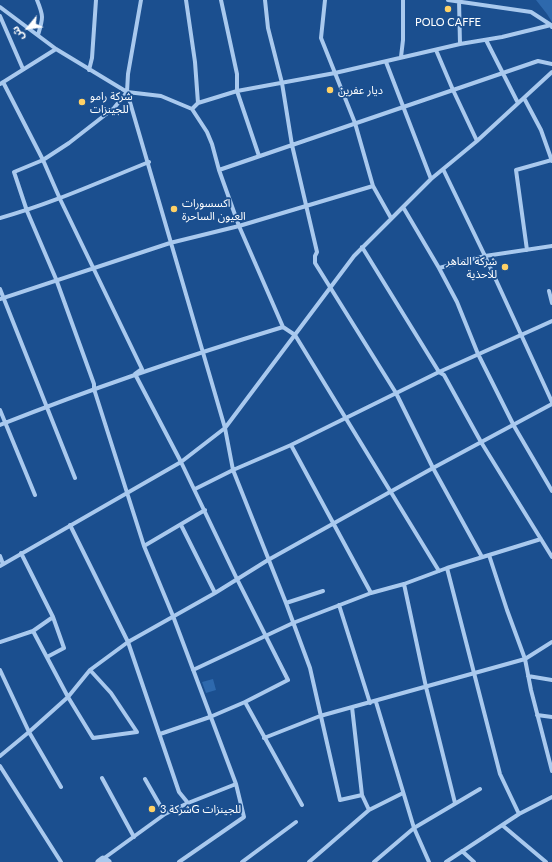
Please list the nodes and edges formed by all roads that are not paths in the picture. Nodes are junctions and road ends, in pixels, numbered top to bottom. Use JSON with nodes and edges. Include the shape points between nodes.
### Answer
{"nodes":[{"id":1,"x":37,"y":0,"type":"edge"},
{"id":2,"x":96,"y":0,"type":"edge"},
{"id":3,"x":142,"y":0,"type":"edge"},
{"id":4,"x":186,"y":0,"type":"edge"},
{"id":5,"x":221,"y":0,"type":"edge"},
{"id":6,"x":265,"y":0,"type":"edge"},
{"id":7,"x":325,"y":0,"type":"edge"},
{"id":8,"x":403,"y":0,"type":"edge"},
{"id":9,"x":448,"y":0,"type":"edge"},
{"id":10,"x":459,"y":1,"type":"edge"},
{"id":11,"x":0,"y":7,"type":"edge"},
{"id":12,"x":0,"y":16,"type":"edge"},
{"id":13,"x":551,"y":26,"type":"edge"},
{"id":14,"x":38,"y":36,"type":"junction"},
{"id":15,"x":486,"y":40,"type":"junction"},
{"id":16,"x":460,"y":44,"type":"junction"},
{"id":17,"x":56,"y":49,"type":"junction"},
{"id":18,"x":436,"y":50,"type":"junction"},
{"id":19,"x":401,"y":57,"type":"junction"},
{"id":20,"x":386,"y":62,"type":"junction"},
{"id":21,"x":552,"y":64,"type":"edge"},
{"id":22,"x":23,"y":69,"type":"junction"},
{"id":23,"x":89,"y":70,"type":"junction"},
{"id":24,"x":552,"y":72,"type":"edge"},
{"id":25,"x":335,"y":73,"type":"junction"},
{"id":26,"x":502,"y":73,"type":"junction"},
{"id":27,"x":2,"y":83,"type":"edge"},
{"id":28,"x":282,"y":83,"type":"junction"},
{"id":29,"x":452,"y":90,"type":"junction"},
{"id":30,"x":238,"y":91,"type":"junction"},
{"id":31,"x":127,"y":92,"type":"junction"},
{"id":32,"x":524,"y":98,"type":"junction"},
{"id":33,"x":198,"y":103,"type":"junction"},
{"id":34,"x":518,"y":103,"type":"junction"},
{"id":35,"x":402,"y":107,"type":"junction"},
{"id":36,"x":192,"y":109,"type":"junction"},
{"id":37,"x":355,"y":123,"type":"junction"},
{"id":38,"x":476,"y":141,"type":"junction"},
{"id":39,"x":292,"y":145,"type":"junction"},
{"id":40,"x":259,"y":156,"type":"junction"},
{"id":41,"x":43,"y":160,"type":"junction"},
{"id":42,"x":552,"y":161,"type":"edge"},
{"id":43,"x":148,"y":162,"type":"junction"},
{"id":44,"x":219,"y":170,"type":"junction"},
{"id":45,"x":443,"y":170,"type":"junction"},
{"id":46,"x":431,"y":179,"type":"junction"},
{"id":47,"x":373,"y":186,"type":"junction"},
{"id":48,"x":60,"y":199,"type":"junction"},
{"id":49,"x":306,"y":206,"type":"junction"},
{"id":50,"x":403,"y":207,"type":"junction"},
{"id":51,"x":27,"y":211,"type":"junction"},
{"id":52,"x":0,"y":218,"type":"edge"},
{"id":53,"x":391,"y":218,"type":"junction"},
{"id":54,"x":239,"y":226,"type":"junction"},
{"id":55,"x":170,"y":242,"type":"junction"},
{"id":56,"x":552,"y":246,"type":"edge"},
{"id":57,"x":362,"y":247,"type":"junction"},
{"id":58,"x":527,"y":250,"type":"junction"},
{"id":59,"x":485,"y":256,"type":"junction"},
{"id":60,"x":93,"y":268,"type":"junction"},
{"id":61,"x":439,"y":268,"type":"junction"},
{"id":62,"x":56,"y":280,"type":"junction"},
{"id":63,"x":331,"y":288,"type":"junction"},
{"id":64,"x":0,"y":289,"type":"edge"},
{"id":65,"x":549,"y":291,"type":"dead end"},
{"id":66,"x":1,"y":299,"type":"edge"},
{"id":67,"x":552,"y":303,"type":"edge"},
{"id":68,"x":552,"y":321,"type":"edge"},
{"id":69,"x":283,"y":327,"type":"junction"},
{"id":70,"x":295,"y":335,"type":"junction"},
{"id":71,"x":521,"y":336,"type":"junction"},
{"id":72,"x":203,"y":352,"type":"junction"},
{"id":73,"x":478,"y":354,"type":"junction"},
{"id":74,"x":439,"y":372,"type":"junction"},
{"id":75,"x":135,"y":374,"type":"junction"},
{"id":76,"x":94,"y":389,"type":"junction"},
{"id":77,"x":396,"y":392,"type":"junction"},
{"id":78,"x":552,"y":403,"type":"edge"},
{"id":79,"x":47,"y":407,"type":"junction"},
{"id":80,"x":0,"y":410,"type":"edge"},
{"id":81,"x":345,"y":418,"type":"junction"},
{"id":82,"x":5,"y":423,"type":"junction"},
{"id":83,"x":0,"y":425,"type":"edge"},
{"id":84,"x":514,"y":426,"type":"junction"},
{"id":85,"x":225,"y":428,"type":"junction"},
{"id":86,"x":481,"y":442,"type":"junction"},
{"id":87,"x":291,"y":445,"type":"junction"},
{"id":88,"x":182,"y":462,"type":"junction"},
{"id":89,"x":433,"y":468,"type":"junction"},
{"id":90,"x":233,"y":470,"type":"junction"},
{"id":91,"x":75,"y":478,"type":"dead end"},
{"id":92,"x":195,"y":489,"type":"junction"},
{"id":93,"x":552,"y":491,"type":"edge"},
{"id":94,"x":390,"y":492,"type":"junction"},
{"id":95,"x":127,"y":494,"type":"junction"},
{"id":96,"x":35,"y":495,"type":"dead end"},
{"id":97,"x":205,"y":510,"type":"junction"},
{"id":98,"x":334,"y":523,"type":"junction"},
{"id":99,"x":70,"y":525,"type":"junction"},
{"id":100,"x":181,"y":525,"type":"junction"},
{"id":101,"x":541,"y":539,"type":"junction"},
{"id":102,"x":144,"y":546,"type":"junction"},
{"id":103,"x":22,"y":553,"type":"junction"},
{"id":104,"x":489,"y":555,"type":"junction"},
{"id":105,"x":0,"y":556,"type":"edge"},
{"id":106,"x":482,"y":557,"type":"junction"},
{"id":107,"x":552,"y":557,"type":"edge"},
{"id":108,"x":268,"y":560,"type":"junction"},
{"id":109,"x":2,"y":565,"type":"edge"},
{"id":110,"x":447,"y":568,"type":"junction"},
{"id":111,"x":439,"y":572,"type":"junction"},
{"id":112,"x":237,"y":579,"type":"junction"},
{"id":113,"x":404,"y":584,"type":"junction"},
{"id":114,"x":323,"y":590,"type":"dead end"},
{"id":115,"x":215,"y":593,"type":"junction"},
{"id":116,"x":371,"y":593,"type":"junction"},
{"id":117,"x":286,"y":603,"type":"junction"},
{"id":118,"x":340,"y":605,"type":"junction"},
{"id":119,"x":173,"y":616,"type":"junction"},
{"id":120,"x":53,"y":617,"type":"junction"},
{"id":121,"x":293,"y":623,"type":"junction"},
{"id":122,"x":33,"y":631,"type":"junction"},
{"id":123,"x":265,"y":636,"type":"junction"},
{"id":124,"x":0,"y":641,"type":"edge"},
{"id":125,"x":128,"y":642,"type":"junction"},
{"id":126,"x":552,"y":642,"type":"edge"},
{"id":127,"x":47,"y":657,"type":"junction"},
{"id":128,"x":525,"y":659,"type":"junction"},
{"id":129,"x":0,"y":670,"type":"edge"},
{"id":130,"x":90,"y":670,"type":"junction"},
{"id":131,"x":193,"y":670,"type":"junction"},
{"id":132,"x":475,"y":674,"type":"junction"},
{"id":133,"x":528,"y":676,"type":"junction"},
{"id":134,"x":552,"y":680,"type":"edge"},
{"id":135,"x":426,"y":687,"type":"junction"},
{"id":136,"x":68,"y":697,"type":"junction"},
{"id":137,"x":245,"y":702,"type":"junction"},
{"id":138,"x":376,"y":702,"type":"junction"},
{"id":139,"x":370,"y":703,"type":"junction"},
{"id":140,"x":352,"y":707,"type":"junction"},
{"id":141,"x":537,"y":715,"type":"junction"},
{"id":142,"x":320,"y":716,"type":"junction"},
{"id":143,"x":210,"y":717,"type":"junction"},
{"id":144,"x":552,"y":717,"type":"edge"},
{"id":145,"x":29,"y":732,"type":"junction"},
{"id":146,"x":160,"y":734,"type":"junction"},
{"id":147,"x":264,"y":738,"type":"junction"},
{"id":148,"x":0,"y":756,"type":"edge"},
{"id":149,"x":0,"y":766,"type":"edge"},
{"id":150,"x":552,"y":771,"type":"edge"},
{"id":151,"x":102,"y":778,"type":"dead end"},
{"id":152,"x":145,"y":779,"type":"dead end"},
{"id":153,"x":236,"y":784,"type":"junction"},
{"id":154,"x":61,"y":786,"type":"dead end"},
{"id":155,"x":480,"y":788,"type":"dead end"},
{"id":156,"x":403,"y":793,"type":"junction"},
{"id":157,"x":362,"y":795,"type":"junction"},
{"id":158,"x":552,"y":796,"type":"edge"},
{"id":159,"x":547,"y":799,"type":"junction"},
{"id":160,"x":188,"y":803,"type":"junction"},
{"id":161,"x":455,"y":803,"type":"junction"},
{"id":162,"x":552,"y":804,"type":"edge"},
{"id":163,"x":302,"y":805,"type":"dead end"},
{"id":164,"x":369,"y":810,"type":"junction"},
{"id":165,"x":165,"y":814,"type":"junction"},
{"id":166,"x":519,"y":814,"type":"junction"},
{"id":167,"x":296,"y":822,"type":"dead end"},
{"id":168,"x":502,"y":825,"type":"junction"},
{"id":169,"x":414,"y":828,"type":"junction"},
{"id":170,"x":134,"y":837,"type":"junction"},
{"id":171,"x":462,"y":852,"type":"junction"},
{"id":172,"x":103,"y":861,"type":"edge"},
{"id":173,"x":61,"y":862,"type":"edge"},
{"id":174,"x":179,"y":862,"type":"edge"},
{"id":175,"x":242,"y":862,"type":"edge"},
{"id":176,"x":309,"y":862,"type":"edge"},
{"id":177,"x":374,"y":862,"type":"edge"},
{"id":178,"x":429,"y":862,"type":"edge"},
{"id":179,"x":446,"y":862,"type":"edge"},
{"id":180,"x":474,"y":862,"type":"edge"},
{"id":181,"x":546,"y":862,"type":"edge"}],
"edges":[{"from":1,"to":14,"type":"street","via":[[42,12]]},
{"from":2,"to":23,"type":"street"},
{"from":3,"to":31,"type":"street"},
{"from":4,"to":33,"type":"street"},
{"from":5,"to":30,"type":"street","via":[[237,74]]},
{"from":6,"to":28,"type":"street","via":[[268,28]]},
{"from":7,"to":25,"type":"street","via":[[321,38]]},
{"from":8,"to":19,"type":"street"},
{"from":9,"to":10,"type":"street"},
{"from":10,"to":13,"type":"street","via":[[531,12]]},
{"from":10,"to":16,"type":"street"},
{"from":11,"to":14,"type":"street"},
{"from":12,"to":22,"type":"street"},
{"from":13,"to":15,"type":"street"},
{"from":14,"to":17,"type":"street"},
{"from":15,"to":16,"type":"street"},
{"from":15,"to":26,"type":"street"},
{"from":16,"to":18,"type":"street"},
{"from":17,"to":22,"type":"street"},
{"from":17,"to":23,"type":"street"},
{"from":18,"to":19,"type":"street"},
{"from":18,"to":29,"type":"street"},
{"from":19,"to":20,"type":"street"},
{"from":20,"to":25,"type":"street"},
{"from":20,"to":35,"type":"street"},
{"from":21,"to":26,"type":"street","via":[[538,61]]},
{"from":22,"to":27,"type":"street"},
{"from":23,"to":31,"type":"street"},
{"from":24,"to":32,"type":"street"},
{"from":25,"to":28,"type":"street"},
{"from":25,"to":37,"type":"street"},
{"from":26,"to":29,"type":"street"},
{"from":26,"to":34,"type":"street"},
{"from":27,"to":41,"type":"street"},
{"from":28,"to":30,"type":"street"},
{"from":28,"to":39,"type":"street"},
{"from":29,"to":35,"type":"street"},
{"from":29,"to":38,"type":"street"},
{"from":30,"to":33,"type":"street"},
{"from":30,"to":40,"type":"street"},
{"from":31,"to":36,"type":"street","via":[[161,96]]},
{"from":31,"to":41,"type":"street","via":[[114,108]]},
{"from":31,"to":43,"type":"street"},
{"from":32,"to":34,"type":"street"},
{"from":32,"to":42,"type":"street","via":[[541,130]]},
{"from":33,"to":36,"type":"street"},
{"from":34,"to":38,"type":"street"},
{"from":35,"to":37,"type":"street"},
{"from":35,"to":46,"type":"street"},
{"from":36,"to":44,"type":"street","via":[[210,139]]},
{"from":37,"to":39,"type":"street"},
{"from":37,"to":47,"type":"street"},
{"from":38,"to":45,"type":"street"},
{"from":39,"to":40,"type":"street"},
{"from":39,"to":49,"type":"street"},
{"from":40,"to":44,"type":"street"},
{"from":41,"to":48,"type":"street"},
{"from":41,"to":51,"type":"street","via":[[14,172]]},
{"from":42,"to":58,"type":"street","via":[[516,170]]},
{"from":43,"to":48,"type":"street"},
{"from":43,"to":55,"type":"street"},
{"from":44,"to":54,"type":"street"},
{"from":45,"to":46,"type":"street"},
{"from":45,"to":59,"type":"street"},
{"from":46,"to":50,"type":"street"},
{"from":47,"to":49,"type":"street"},
{"from":47,"to":53,"type":"street"},
{"from":48,"to":51,"type":"street"},
{"from":48,"to":60,"type":"street"},
{"from":49,"to":54,"type":"street"},
{"from":49,"to":63,"type":"street","via":[[317,252],[315,263]]},
{"from":50,"to":53,"type":"street"},
{"from":50,"to":61,"type":"street"},
{"from":51,"to":52,"type":"street"},
{"from":51,"to":62,"type":"street"},
{"from":53,"to":57,"type":"street"},
{"from":54,"to":55,"type":"street"},
{"from":54,"to":69,"type":"street"},
{"from":55,"to":60,"type":"street"},
{"from":55,"to":72,"type":"street"},
{"from":56,"to":58,"type":"street"},
{"from":57,"to":63,"type":"street"},
{"from":57,"to":74,"type":"street"},
{"from":58,"to":59,"type":"street"},
{"from":59,"to":61,"type":"street"},
{"from":59,"to":71,"type":"street"},
{"from":60,"to":62,"type":"street"},
{"from":60,"to":75,"type":"street","via":[[142,369]]},
{"from":61,"to":73,"type":"street","via":[[457,302]]},
{"from":62,"to":66,"type":"street"},
{"from":62,"to":76,"type":"street"},
{"from":63,"to":70,"type":"street"},
{"from":63,"to":77,"type":"street"},
{"from":64,"to":66,"type":"street"},
{"from":65,"to":67,"type":"street"},
{"from":66,"to":79,"type":"street"},
{"from":68,"to":71,"type":"street"},
{"from":69,"to":70,"type":"street"},
{"from":69,"to":72,"type":"street"},
{"from":70,"to":81,"type":"street"},
{"from":70,"to":85,"type":"street"},
{"from":71,"to":73,"type":"street"},
{"from":71,"to":78,"type":"street"},
{"from":72,"to":75,"type":"street"},
{"from":72,"to":85,"type":"street"},
{"from":73,"to":74,"type":"street"},
{"from":73,"to":84,"type":"street"},
{"from":74,"to":77,"type":"street"},
{"from":74,"to":86,"type":"street","via":[[444,375]]},
{"from":75,"to":76,"type":"street"},
{"from":75,"to":88,"type":"street"},
{"from":76,"to":79,"type":"street"},
{"from":76,"to":95,"type":"street"},
{"from":77,"to":81,"type":"street"},
{"from":77,"to":89,"type":"street"},
{"from":78,"to":84,"type":"street"},
{"from":79,"to":82,"type":"street"},
{"from":79,"to":91,"type":"street"},
{"from":80,"to":82,"type":"street"},
{"from":81,"to":87,"type":"street"},
{"from":81,"to":94,"type":"street"},
{"from":82,"to":83,"type":"street"},
{"from":82,"to":96,"type":"street"},
{"from":84,"to":86,"type":"street"},
{"from":84,"to":93,"type":"street"},
{"from":85,"to":88,"type":"street"},
{"from":85,"to":90,"type":"street"},
{"from":86,"to":89,"type":"street"},
{"from":86,"to":101,"type":"street"},
{"from":87,"to":90,"type":"street"},
{"from":87,"to":98,"type":"street"},
{"from":88,"to":92,"type":"street"},
{"from":88,"to":95,"type":"street"},
{"from":89,"to":94,"type":"street"},
{"from":89,"to":106,"type":"street"},
{"from":90,"to":92,"type":"street"},
{"from":90,"to":108,"type":"street"},
{"from":92,"to":97,"type":"street"},
{"from":94,"to":98,"type":"street"},
{"from":94,"to":111,"type":"street"},
{"from":95,"to":99,"type":"street"},
{"from":95,"to":102,"type":"street"},
{"from":97,"to":100,"type":"street"},
{"from":97,"to":112,"type":"street"},
{"from":98,"to":108,"type":"street"},
{"from":98,"to":116,"type":"street"},
{"from":99,"to":103,"type":"street"},
{"from":99,"to":125,"type":"street"},
{"from":100,"to":102,"type":"street"},
{"from":100,"to":115,"type":"street"},
{"from":101,"to":104,"type":"street"},
{"from":101,"to":107,"type":"street"},
{"from":102,"to":119,"type":"street"},
{"from":103,"to":109,"type":"street"},
{"from":103,"to":120,"type":"street"},
{"from":104,"to":106,"type":"street"},
{"from":104,"to":128,"type":"street"},
{"from":105,"to":109,"type":"street"},
{"from":106,"to":110,"type":"street"},
{"from":108,"to":112,"type":"street"},
{"from":108,"to":117,"type":"street"},
{"from":110,"to":111,"type":"street"},
{"from":110,"to":132,"type":"street"},
{"from":111,"to":113,"type":"street"},
{"from":112,"to":115,"type":"street"},
{"from":112,"to":123,"type":"street"},
{"from":113,"to":116,"type":"street"},
{"from":113,"to":135,"type":"street"},
{"from":114,"to":117,"type":"street"},
{"from":115,"to":119,"type":"street"},
{"from":116,"to":118,"type":"street"},
{"from":117,"to":121,"type":"street"},
{"from":118,"to":121,"type":"street"},
{"from":118,"to":139,"type":"street"},
{"from":119,"to":125,"type":"street"},
{"from":119,"to":131,"type":"street"},
{"from":120,"to":122,"type":"street"},
{"from":120,"to":127,"type":"street","via":[[64,648]]},
{"from":121,"to":123,"type":"street"},
{"from":121,"to":142,"type":"street","via":[[310,668]]},
{"from":122,"to":124,"type":"street"},
{"from":122,"to":127,"type":"street"},
{"from":123,"to":131,"type":"street"},
{"from":123,"to":137,"type":"street","via":[[288,680]]},
{"from":125,"to":130,"type":"street"},
{"from":125,"to":146,"type":"street"},
{"from":126,"to":128,"type":"street"},
{"from":127,"to":136,"type":"street"},
{"from":128,"to":132,"type":"street"},
{"from":128,"to":133,"type":"street"},
{"from":129,"to":145,"type":"street"},
{"from":130,"to":136,"type":"street"},
{"from":130,"to":136,"type":"street","via":[[111,693],[137,732],[93,738]]},
{"from":131,"to":143,"type":"street"},
{"from":132,"to":135,"type":"street"},
{"from":132,"to":166,"type":"street","via":[[500,774]]},
{"from":133,"to":134,"type":"street"},
{"from":133,"to":141,"type":"street"},
{"from":135,"to":138,"type":"street"},
{"from":135,"to":161,"type":"street"},
{"from":136,"to":145,"type":"street"},
{"from":137,"to":143,"type":"street"},
{"from":137,"to":147,"type":"street"},
{"from":138,"to":139,"type":"street"},
{"from":138,"to":156,"type":"street"},
{"from":139,"to":140,"type":"street"},
{"from":140,"to":142,"type":"street"},
{"from":140,"to":157,"type":"street"},
{"from":141,"to":144,"type":"street"},
{"from":141,"to":150,"type":"street"},
{"from":142,"to":147,"type":"street"},
{"from":142,"to":157,"type":"street","via":[[340,800]]},
{"from":143,"to":146,"type":"street"},
{"from":143,"to":153,"type":"street"},
{"from":145,"to":148,"type":"street"},
{"from":145,"to":154,"type":"street"},
{"from":146,"to":160,"type":"street","via":[[179,792]]},
{"from":147,"to":163,"type":"street"},
{"from":149,"to":173,"type":"street"},
{"from":151,"to":170,"type":"street"},
{"from":152,"to":165,"type":"street"},
{"from":153,"to":160,"type":"street"},
{"from":153,"to":174,"type":"street","via":[[244,817]]},
{"from":155,"to":161,"type":"street"},
{"from":156,"to":164,"type":"street"},
{"from":156,"to":169,"type":"street"},
{"from":157,"to":164,"type":"street"},
{"from":158,"to":159,"type":"street"},
{"from":159,"to":162,"type":"street"},
{"from":159,"to":166,"type":"street"},
{"from":160,"to":165,"type":"street"},
{"from":161,"to":169,"type":"street"},
{"from":164,"to":176,"type":"street"},
{"from":165,"to":170,"type":"street"},
{"from":166,"to":168,"type":"street"},
{"from":167,"to":175,"type":"street"},
{"from":168,"to":171,"type":"street"},
{"from":168,"to":181,"type":"street"},
{"from":169,"to":177,"type":"street"},
{"from":169,"to":178,"type":"street"},
{"from":170,"to":172,"type":"street"},
{"from":171,"to":179,"type":"street"},
{"from":171,"to":180,"type":"street"}]}
